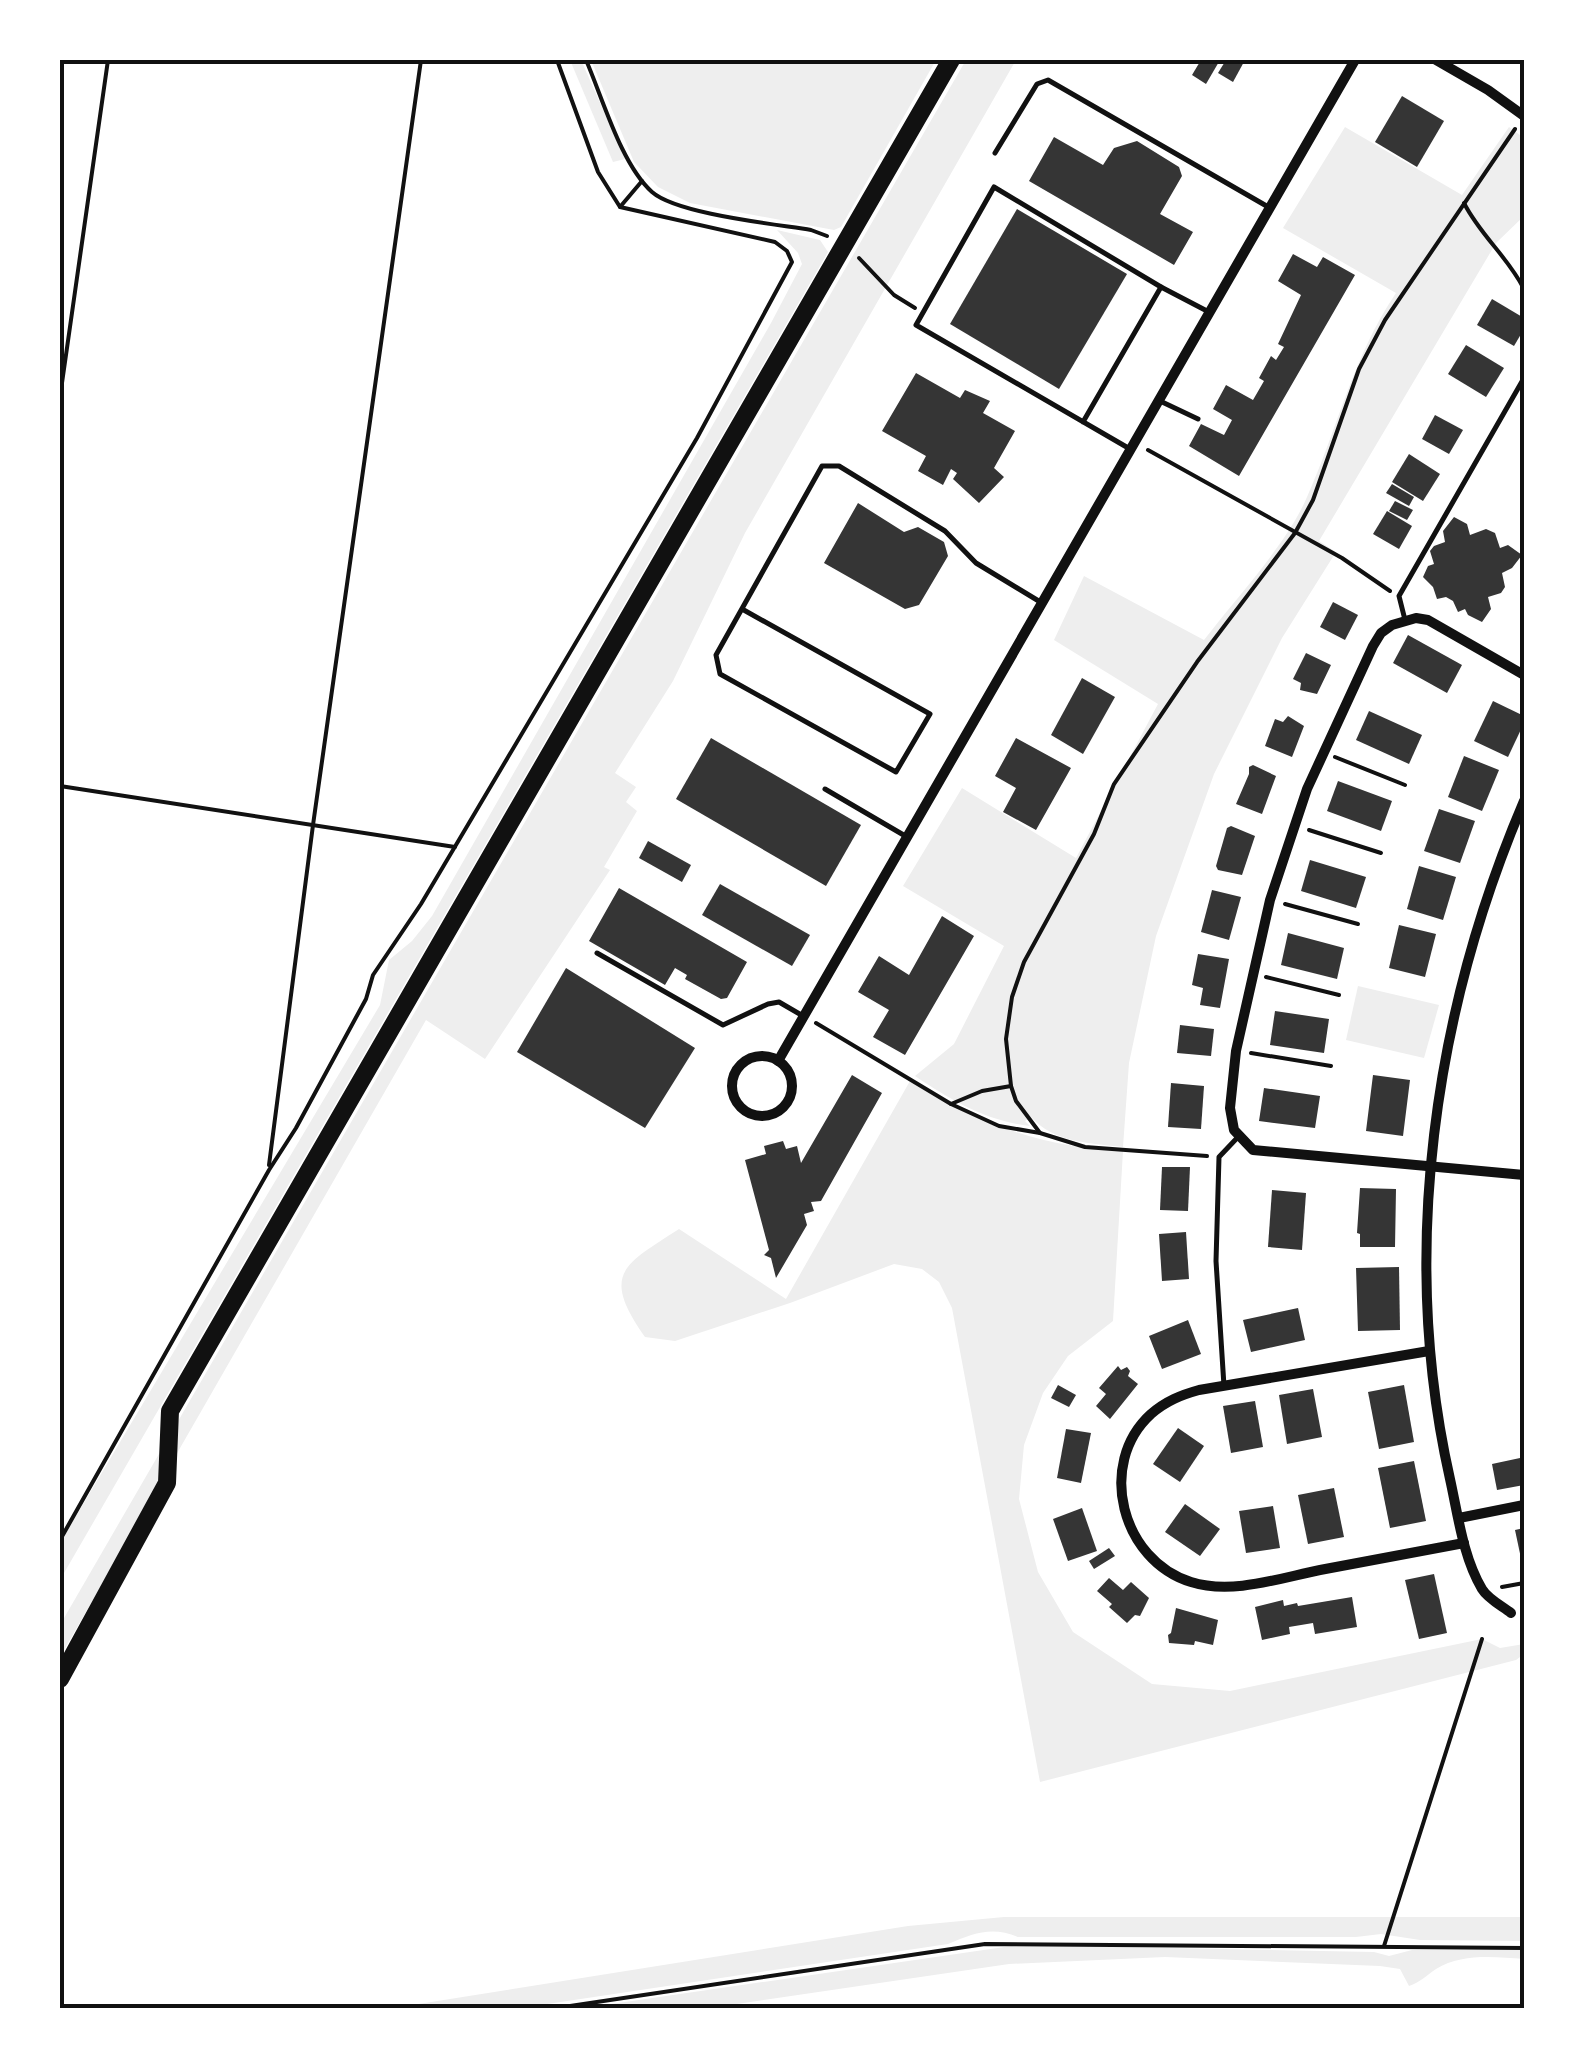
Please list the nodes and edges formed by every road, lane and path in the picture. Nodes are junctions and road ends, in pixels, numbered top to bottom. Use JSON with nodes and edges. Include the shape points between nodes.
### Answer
{"nodes":[{"id":1,"x":108,"y":60,"type":"edge"},
{"id":2,"x":421,"y":60,"type":"edge"},
{"id":3,"x":558,"y":60,"type":"edge"},
{"id":4,"x":586,"y":60,"type":"edge"},
{"id":5,"x":952,"y":60,"type":"edge"},
{"id":6,"x":1355,"y":60,"type":"edge"},
{"id":7,"x":1436,"y":60,"type":"edge"},
{"id":8,"x":1524,"y":117,"type":"edge"},
{"id":9,"x":995,"y":153,"type":"dead end"},
{"id":10,"x":642,"y":180,"type":"junction"},
{"id":11,"x":1463,"y":202,"type":"junction"},
{"id":12,"x":620,"y":207,"type":"junction"},
{"id":13,"x":1270,"y":208,"type":"junction"},
{"id":14,"x":844,"y":243,"type":"junction"},
{"id":15,"x":1161,"y":286,"type":"junction"},
{"id":16,"x":1524,"y":289,"type":"edge"},
{"id":17,"x":1210,"y":312,"type":"junction"},
{"id":18,"x":923,"y":313,"type":"junction"},
{"id":19,"x":1524,"y":378,"type":"edge"},
{"id":20,"x":60,"y":397,"type":"edge"},
{"id":21,"x":1159,"y":400,"type":"junction"},
{"id":22,"x":1198,"y":420,"type":"dead end"},
{"id":23,"x":1084,"y":422,"type":"junction"},
{"id":24,"x":1132,"y":446,"type":"junction"},
{"id":25,"x":1295,"y":534,"type":"junction"},
{"id":26,"x":1398,"y":596,"type":"junction"},
{"id":27,"x":1042,"y":603,"type":"junction"},
{"id":28,"x":742,"y":608,"type":"junction"},
{"id":29,"x":1405,"y":620,"type":"junction"},
{"id":30,"x":1524,"y":674,"type":"edge"},
{"id":31,"x":1322,"y":752,"type":"junction"},
{"id":32,"x":1405,"y":784,"type":"dead end"},
{"id":33,"x":60,"y":786,"type":"edge"},
{"id":34,"x":825,"y":790,"type":"dead end"},
{"id":35,"x":1524,"y":800,"type":"edge"},
{"id":36,"x":313,"y":824,"type":"junction"},
{"id":37,"x":1293,"y":826,"type":"junction"},
{"id":38,"x":907,"y":837,"type":"junction"},
{"id":39,"x":455,"y":847,"type":"junction"},
{"id":40,"x":1381,"y":853,"type":"dead end"},
{"id":41,"x":1270,"y":900,"type":"junction"},
{"id":42,"x":1358,"y":924,"type":"dead end"},
{"id":43,"x":597,"y":953,"type":"dead end"},
{"id":44,"x":1252,"y":974,"type":"junction"},
{"id":45,"x":1339,"y":995,"type":"dead end"},
{"id":46,"x":804,"y":1016,"type":"junction"},
{"id":47,"x":1236,"y":1051,"type":"junction"},
{"id":48,"x":778,"y":1061,"type":"junction"},
{"id":49,"x":1331,"y":1066,"type":"dead end"},
{"id":50,"x":1011,"y":1086,"type":"junction"},
{"id":51,"x":951,"y":1104,"type":"junction"},
{"id":52,"x":1040,"y":1134,"type":"junction"},
{"id":53,"x":1238,"y":1138,"type":"junction"},
{"id":54,"x":1219,"y":1157,"type":"junction"},
{"id":55,"x":1431,"y":1166,"type":"junction"},
{"id":56,"x":269,"y":1170,"type":"junction"},
{"id":57,"x":1524,"y":1175,"type":"edge"},
{"id":58,"x":1429,"y":1352,"type":"junction"},
{"id":59,"x":1224,"y":1386,"type":"junction"},
{"id":60,"x":1524,"y":1505,"type":"edge"},
{"id":61,"x":1458,"y":1518,"type":"junction"},
{"id":62,"x":60,"y":1540,"type":"edge"},
{"id":63,"x":1464,"y":1543,"type":"junction"},
{"id":64,"x":1524,"y":1582,"type":"edge"},
{"id":65,"x":1483,"y":1592,"type":"junction"},
{"id":66,"x":1511,"y":1613,"type":"dead end"},
{"id":67,"x":1482,"y":1639,"type":"dead end"},
{"id":68,"x":60,"y":1679,"type":"edge"},
{"id":69,"x":1384,"y":1946,"type":"junction"},
{"id":70,"x":1524,"y":1948,"type":"edge"},
{"id":71,"x":550,"y":2009,"type":"edge"}],
"edges":[{"from":1,"to":20,"type":"path"},
{"from":2,"to":36,"type":"path"},
{"from":3,"to":12,"type":"path","via":[[598,172]]},
{"from":4,"to":10,"type":"path"},
{"from":5,"to":14,"type":"main road"},
{"from":6,"to":13,"type":"street"},
{"from":7,"to":8,"type":"street"},
{"from":8,"to":11,"type":"path"},
{"from":9,"to":13,"type":"lane","via":[[1037,84],[1048,80]]},
{"from":10,"to":12,"type":"path"},
{"from":10,"to":14,"type":"path","via":[[676,206],[810,230]]},
{"from":11,"to":16,"type":"path"},
{"from":11,"to":25,"type":"path","via":[[1359,369]]},
{"from":12,"to":39,"type":"path","via":[[775,242],[792,262],[697,438]]},
{"from":13,"to":17,"type":"street"},
{"from":14,"to":18,"type":"path","via":[[894,295]]},
{"from":14,"to":68,"type":"main road","via":[[170,1412],[166,1482]]},
{"from":15,"to":17,"type":"lane"},
{"from":15,"to":18,"type":"lane","via":[[994,187]]},
{"from":15,"to":23,"type":"lane"},
{"from":17,"to":21,"type":"street"},
{"from":18,"to":23,"type":"lane","via":[[916,325]]},
{"from":19,"to":26,"type":"lane"},
{"from":21,"to":22,"type":"lane"},
{"from":21,"to":24,"type":"street"},
{"from":23,"to":24,"type":"lane"},
{"from":24,"to":25,"type":"path"},
{"from":24,"to":27,"type":"street"},
{"from":25,"to":26,"type":"path"},
{"from":25,"to":50,"type":"path","via":[[1114,784],[1012,997],[1006,1039]]},
{"from":26,"to":29,"type":"lane"},
{"from":27,"to":28,"type":"lane","via":[[976,563],[945,531],[830,464],[814,476]]},
{"from":27,"to":38,"type":"street"},
{"from":28,"to":28,"type":"lane","via":[[716,655],[720,674],[896,772],[930,714]]},
{"from":29,"to":30,"type":"street","via":[[1428,620]]},
{"from":29,"to":31,"type":"street","via":[[1373,646]]},
{"from":31,"to":32,"type":"path"},
{"from":31,"to":37,"type":"street"},
{"from":33,"to":36,"type":"path"},
{"from":34,"to":38,"type":"lane"},
{"from":35,"to":55,"type":"street","via":[[1482,905],[1460,987]]},
{"from":36,"to":39,"type":"path"},
{"from":36,"to":56,"type":"path"},
{"from":37,"to":40,"type":"path"},
{"from":37,"to":41,"type":"street"},
{"from":38,"to":46,"type":"street"},
{"from":39,"to":56,"type":"path","via":[[373,975],[366,1000]]},
{"from":41,"to":42,"type":"path"},
{"from":41,"to":44,"type":"street"},
{"from":43,"to":46,"type":"lane","via":[[722,1025],[779,1002]]},
{"from":44,"to":45,"type":"path"},
{"from":44,"to":47,"type":"street"},
{"from":46,"to":48,"type":"street"},
{"from":46,"to":51,"type":"path"},
{"from":47,"to":49,"type":"path"},
{"from":47,"to":53,"type":"street","via":[[1230,1108]]},
{"from":48,"to":48,"type":"street","via":[[760,1056],[737,1069],[732,1092],[746,1111],[771,1114],[786,1103],[792,1085]]},
{"from":50,"to":51,"type":"path"},
{"from":50,"to":52,"type":"path"},
{"from":51,"to":52,"type":"path","via":[[998,1126]]},
{"from":52,"to":54,"type":"path","via":[[1085,1147]]},
{"from":53,"to":54,"type":"lane"},
{"from":53,"to":55,"type":"street","via":[[1270,1153]]},
{"from":54,"to":59,"type":"lane","via":[[1216,1261]]},
{"from":55,"to":57,"type":"street"},
{"from":55,"to":58,"type":"street"},
{"from":56,"to":62,"type":"path"},
{"from":58,"to":59,"type":"street"},
{"from":58,"to":61,"type":"street"},
{"from":59,"to":63,"type":"street","via":[[1179,1396],[1148,1416],[1122,1470],[1131,1532],[1172,1574],[1229,1586]]},
{"from":60,"to":61,"type":"street"},
{"from":61,"to":63,"type":"street"},
{"from":63,"to":65,"type":"street"},
{"from":64,"to":65,"type":"path"},
{"from":65,"to":66,"type":"street"},
{"from":67,"to":69,"type":"path"},
{"from":69,"to":70,"type":"path"},
{"from":69,"to":71,"type":"path","via":[[985,1944]]}]}
